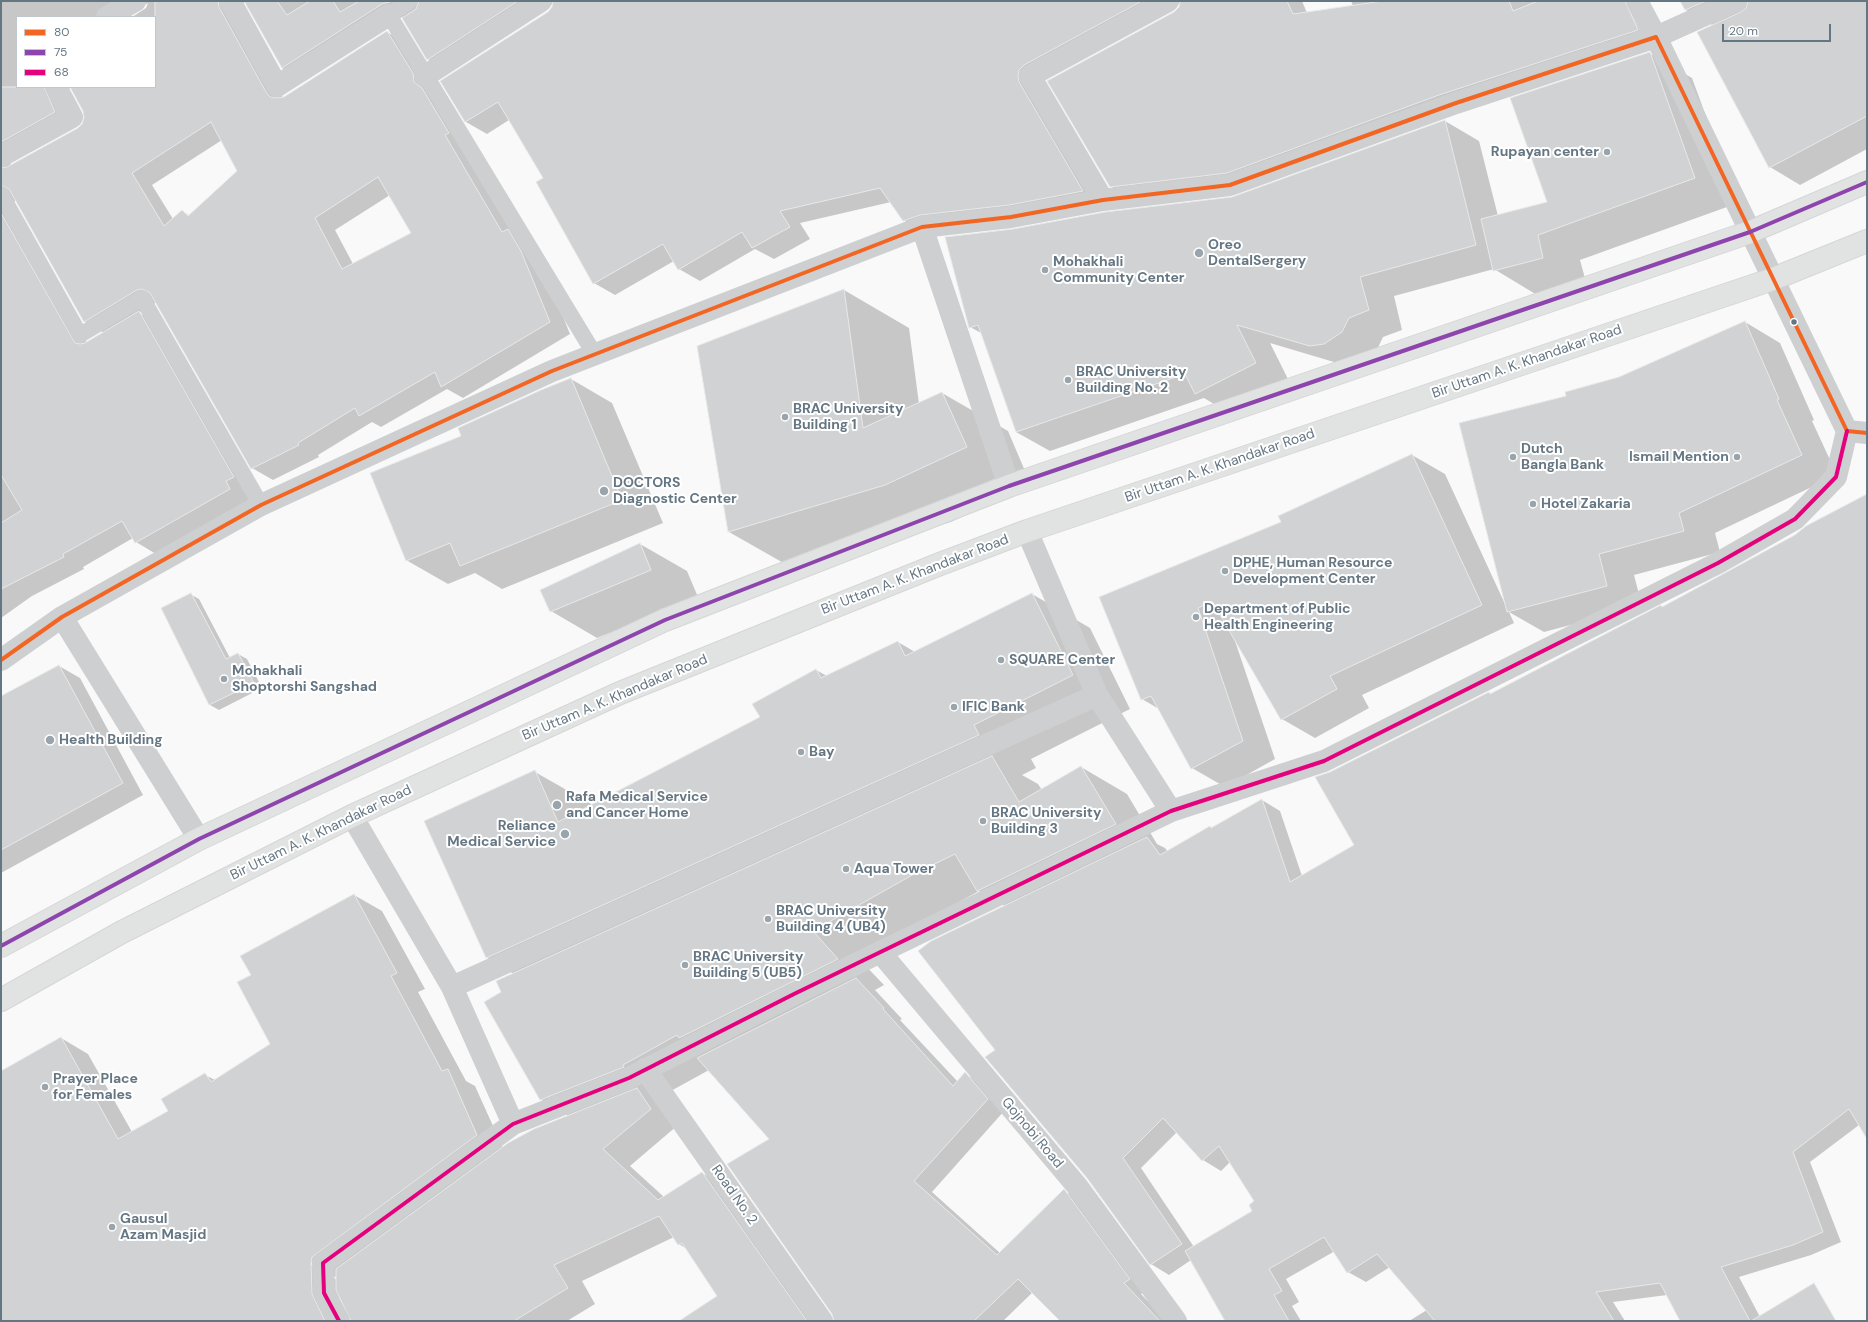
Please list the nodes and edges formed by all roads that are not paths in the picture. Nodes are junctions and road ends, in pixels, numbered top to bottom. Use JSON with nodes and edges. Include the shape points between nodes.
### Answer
{"nodes":[{"id":1,"x":135,"y":1,"type":"edge"},
{"id":2,"x":230,"y":1,"type":"edge"},
{"id":3,"x":410,"y":1,"type":"edge"},
{"id":4,"x":541,"y":1,"type":"edge"},
{"id":5,"x":1168,"y":1,"type":"edge"},
{"id":6,"x":1636,"y":1,"type":"edge"},
{"id":7,"x":1736,"y":1,"type":"edge"},
{"id":8,"x":389,"y":15,"type":"junction"},
{"id":9,"x":109,"y":16,"type":"edge"},
{"id":10,"x":1656,"y":37,"type":"junction"},
{"id":11,"x":426,"y":76,"type":"junction"},
{"id":12,"x":57,"y":88,"type":"edge"},
{"id":13,"x":1,"y":156,"type":"edge"},
{"id":14,"x":1867,"y":182,"type":"edge"},
{"id":15,"x":1,"y":194,"type":"edge"},
{"id":16,"x":1102,"y":200,"type":"junction"},
{"id":17,"x":922,"y":227,"type":"junction"},
{"id":18,"x":1750,"y":232,"type":"junction"},
{"id":19,"x":1867,"y":241,"type":"edge"},
{"id":20,"x":1773,"y":279,"type":"junction"},
{"id":21,"x":595,"y":355,"type":"junction"},
{"id":22,"x":1857,"y":432,"type":"edge"},
{"id":23,"x":1008,"y":486,"type":"junction"},
{"id":24,"x":261,"y":505,"type":"junction"},
{"id":25,"x":1027,"y":531,"type":"junction"},
{"id":26,"x":62,"y":617,"type":"junction"},
{"id":27,"x":1,"y":660,"type":"edge"},
{"id":28,"x":1097,"y":695,"type":"junction"},
{"id":29,"x":1171,"y":811,"type":"junction"},
{"id":30,"x":352,"y":816,"type":"junction"},
{"id":31,"x":199,"y":839,"type":"junction"},
{"id":32,"x":1,"y":946,"type":"edge"},
{"id":33,"x":880,"y":952,"type":"junction"},
{"id":34,"x":452,"y":987,"type":"junction"},
{"id":35,"x":1,"y":1000,"type":"edge"},
{"id":36,"x":645,"y":1069,"type":"junction"},
{"id":37,"x":513,"y":1124,"type":"junction"},
{"id":38,"x":339,"y":1321,"type":"edge"},
{"id":39,"x":822,"y":1321,"type":"edge"},
{"id":40,"x":1176,"y":1321,"type":"edge"}],
"edges":[{"from":1,"to":9,"type":"street"},
{"from":2,"to":8,"type":"street","via":[[277,86]]},
{"from":3,"to":8,"type":"lane"},
{"from":4,"to":11,"type":"street"},
{"from":5,"to":16,"type":"street","via":[[1030,76]]},
{"from":6,"to":10,"type":"street"},
{"from":7,"to":10,"type":"street"},
{"from":8,"to":11,"type":"lane"},
{"from":10,"to":16,"type":"street","via":[[1456,103],[1230,185]]},
{"from":10,"to":18,"type":"street"},
{"from":11,"to":21,"type":"lane"},
{"from":12,"to":13,"type":"street","via":[[72,117]]},
{"from":14,"to":18,"type":"main road"},
{"from":15,"to":24,"type":"lane","via":[[80,334],[142,298]]},
{"from":16,"to":17,"type":"street","via":[[1011,217]]},
{"from":17,"to":21,"type":"street"},
{"from":17,"to":23,"type":"street"},
{"from":18,"to":20,"type":"street"},
{"from":18,"to":23,"type":"main road"},
{"from":19,"to":20,"type":"main road","name":"Bir Uttam A. K. Khandakar Road"},
{"from":20,"to":22,"type":"street"},
{"from":20,"to":25,"type":"main road","name":"Bir Uttam A. K. Khandakar Road"},
{"from":21,"to":24,"type":"street","via":[[552,371]]},
{"from":22,"to":29,"type":"street","via":[[1836,477],[1795,519],[1718,563],[1324,761]]},
{"from":23,"to":31,"type":"main road","via":[[665,620]]},
{"from":24,"to":26,"type":"street"},
{"from":25,"to":28,"type":"street"},
{"from":25,"to":30,"type":"main road","name":"Bir Uttam A. K. Khandakar Road","via":[[620,693]]},
{"from":26,"to":27,"type":"street"},
{"from":26,"to":31,"type":"street"},
{"from":28,"to":29,"type":"street"},
{"from":28,"to":34,"type":"street"},
{"from":29,"to":33,"type":"street"},
{"from":30,"to":34,"type":"street"},
{"from":30,"to":35,"type":"main road","name":"Bir Uttam A. K. Khandakar Road","via":[[122,932]]},
{"from":31,"to":32,"type":"main road"},
{"from":33,"to":36,"type":"street"},
{"from":33,"to":40,"type":"street","name":"Gojnobi Road","via":[[1077,1186]]},
{"from":34,"to":37,"type":"street"},
{"from":36,"to":37,"type":"street","via":[[629,1078]]},
{"from":36,"to":39,"type":"street","name":"Road No. 2"},
{"from":37,"to":38,"type":"street","via":[[323,1263],[324,1293]]}]}
